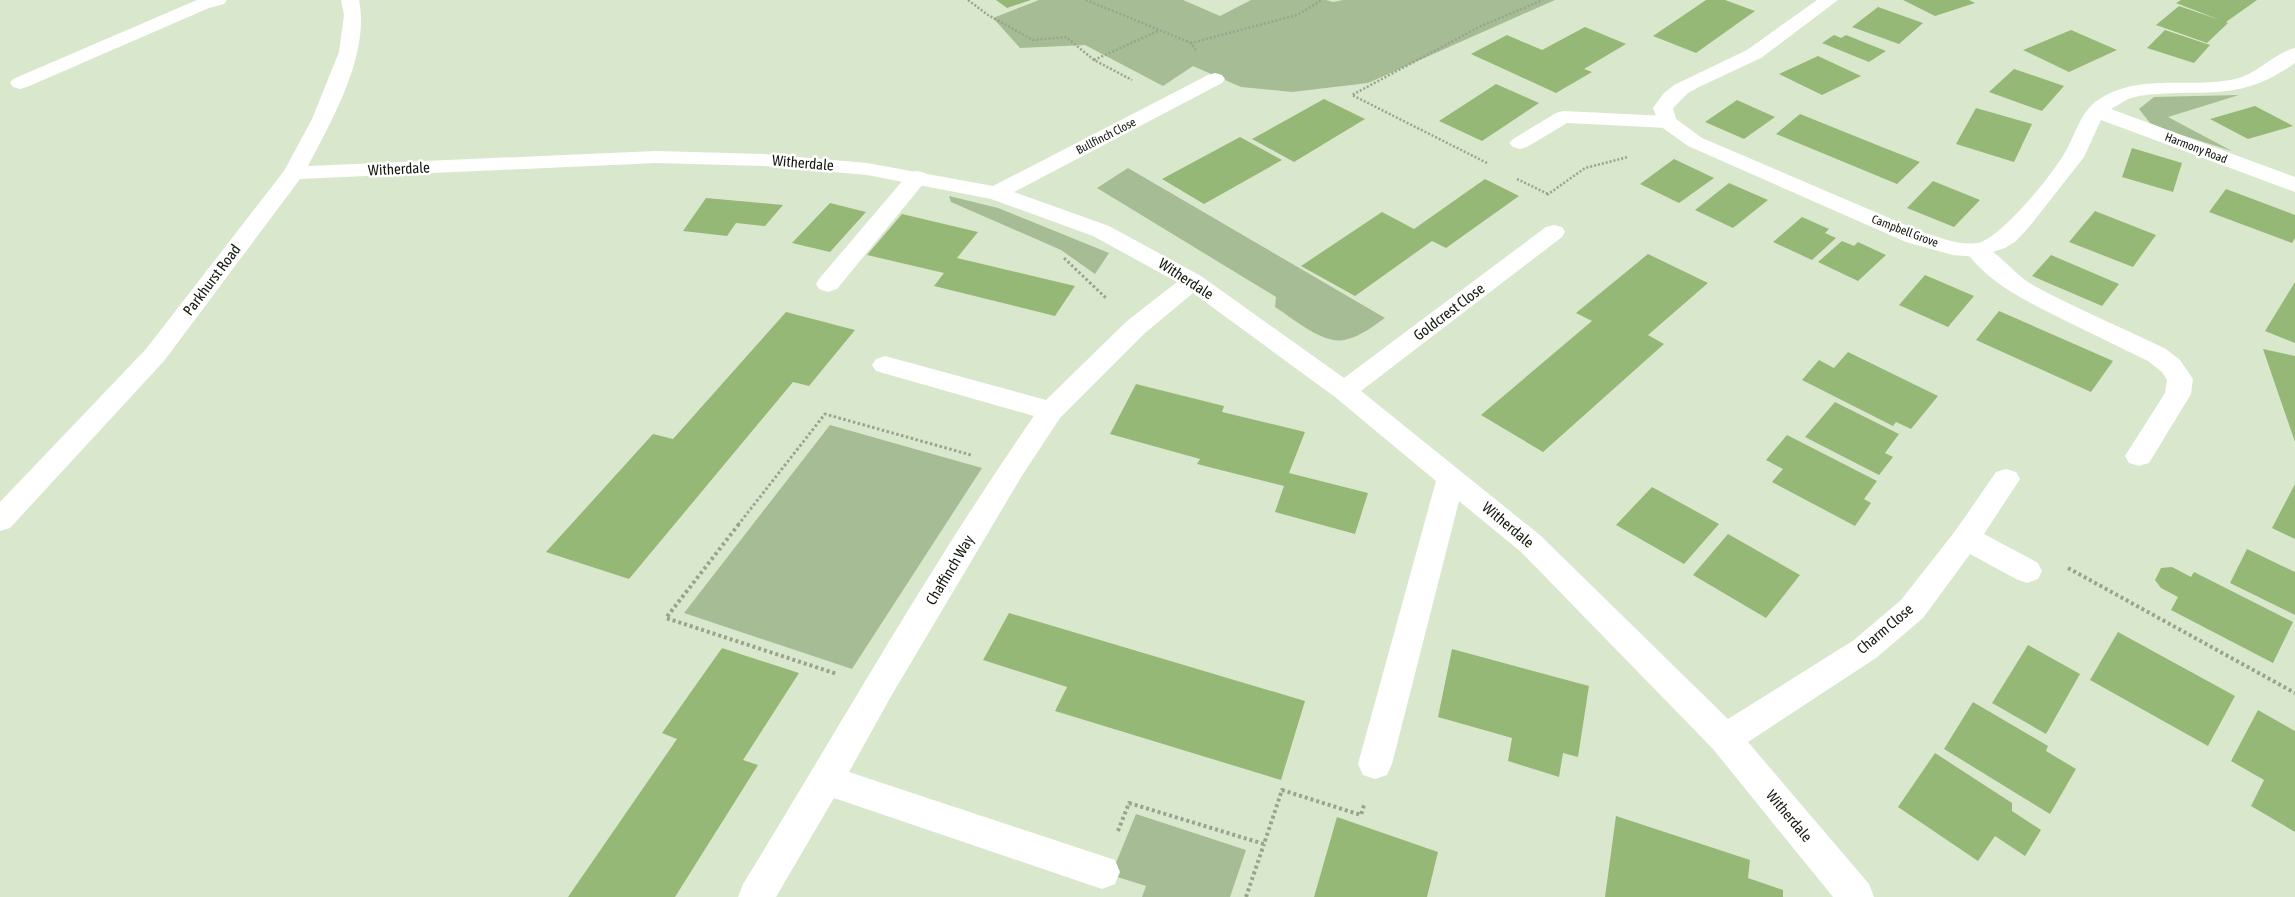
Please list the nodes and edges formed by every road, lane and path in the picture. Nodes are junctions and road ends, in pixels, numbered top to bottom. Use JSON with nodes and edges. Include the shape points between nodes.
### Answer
{"nodes":[{"id":1,"x":218,"y":0,"type":"edge"},
{"id":2,"x":350,"y":0,"type":"edge"},
{"id":3,"x":968,"y":0,"type":"edge"},
{"id":4,"x":1086,"y":0,"type":"edge"},
{"id":5,"x":1322,"y":0,"type":"edge"},
{"id":6,"x":1543,"y":0,"type":"edge"},
{"id":7,"x":1829,"y":0,"type":"edge"},
{"id":8,"x":1159,"y":30,"type":"junction"},
{"id":9,"x":1191,"y":43,"type":"junction"},
{"id":10,"x":2295,"y":54,"type":"edge"},
{"id":11,"x":1094,"y":60,"type":"junction"},
{"id":12,"x":1215,"y":79,"type":"joint"},
{"id":13,"x":20,"y":83,"type":"dead end"},
{"id":14,"x":1172,"y":101,"type":"junction"},
{"id":15,"x":2097,"y":110,"type":"junction"},
{"id":16,"x":1667,"y":122,"type":"junction"},
{"id":17,"x":1520,"y":142,"type":"dead end"},
{"id":18,"x":1694,"y":142,"type":"junction"},
{"id":19,"x":1495,"y":167,"type":"dead end"},
{"id":20,"x":294,"y":173,"type":"junction"},
{"id":21,"x":1512,"y":176,"type":"dead end"},
{"id":22,"x":917,"y":178,"type":"junction"},
{"id":23,"x":2295,"y":185,"type":"edge"},
{"id":24,"x":996,"y":193,"type":"junction"},
{"id":25,"x":1548,"y":194,"type":"junction"},
{"id":26,"x":1554,"y":232,"type":"joint"},
{"id":27,"x":1977,"y":250,"type":"junction"},
{"id":28,"x":1059,"y":254,"type":"dead end"},
{"id":29,"x":1193,"y":282,"type":"junction"},
{"id":30,"x":828,"y":284,"type":"dead end"},
{"id":31,"x":1136,"y":327,"type":"junction"},
{"id":32,"x":885,"y":365,"type":"dead end"},
{"id":33,"x":1344,"y":392,"type":"junction"},
{"id":34,"x":1051,"y":412,"type":"junction"},
{"id":35,"x":2140,"y":456,"type":"dead end"},
{"id":36,"x":1013,"y":467,"type":"junction"},
{"id":37,"x":1451,"y":477,"type":"junction"},
{"id":38,"x":2006,"y":478,"type":"dead end"},
{"id":39,"x":0,"y":520,"type":"edge"},
{"id":40,"x":1966,"y":538,"type":"junction"},
{"id":41,"x":2067,"y":567,"type":"dead end"},
{"id":42,"x":2027,"y":570,"type":"dead end"},
{"id":43,"x":878,"y":688,"type":"junction"},
{"id":44,"x":2295,"y":693,"type":"edge"},
{"id":45,"x":1725,"y":740,"type":"junction"},
{"id":46,"x":1375,"y":764,"type":"joint"},
{"id":47,"x":826,"y":780,"type":"junction"},
{"id":48,"x":1264,"y":844,"type":"junction"},
{"id":49,"x":1102,"y":872,"type":"joint"},
{"id":50,"x":756,"y":897,"type":"edge"},
{"id":51,"x":1246,"y":897,"type":"edge"},
{"id":52,"x":1856,"y":897,"type":"edge"}],
"edges":[{"from":1,"to":13,"type":"street"},
{"from":2,"to":20,"type":"street","name":"Parkhurst Road","via":[[353,15],[349,52],[322,119]]},
{"from":3,"to":11,"type":"path","via":[[1034,40],[1066,37]]},
{"from":4,"to":8,"type":"path"},
{"from":5,"to":9,"type":"path","via":[[1297,15]]},
{"from":6,"to":19,"type":"path","via":[[1481,26],[1352,95]]},
{"from":7,"to":16,"type":"street","via":[[1752,55],[1686,86],[1670,98],[1663,108]]},
{"from":8,"to":9,"type":"path"},
{"from":8,"to":11,"type":"path"},
{"from":9,"to":12,"type":"path"},
{"from":10,"to":15,"type":"street","name":"Campbell Grove","via":[[2252,81],[2233,86],[2137,90],[2107,102]]},
{"from":11,"to":14,"type":"path"},
{"from":12,"to":14,"type":"street","name":"Bullfinch Close"},
{"from":14,"to":24,"type":"street","name":"Bullfinch Close"},
{"from":15,"to":23,"type":"street","name":"Harmony Road"},
{"from":15,"to":27,"type":"street","name":"Campbell Grove","via":[[2074,154],[2043,196],[2008,235],[1992,246]]},
{"from":16,"to":17,"type":"street","via":[[1563,117]]},
{"from":16,"to":18,"type":"street","name":"Campbell Grove"},
{"from":18,"to":25,"type":"path","via":[[1584,168]]},
{"from":18,"to":27,"type":"street","name":"Campbell Grove","via":[[1914,237],[1948,247]]},
{"from":20,"to":22,"type":"street","name":"Witherdale","via":[[656,157],[773,160],[866,169]]},
{"from":20,"to":39,"type":"street","name":"Parkhurst Road","via":[[155,355]]},
{"from":21,"to":25,"type":"path"},
{"from":22,"to":24,"type":"street","name":"Witherdale"},
{"from":22,"to":30,"type":"street"},
{"from":24,"to":29,"type":"street","name":"Witherdale","via":[[1101,231]]},
{"from":25,"to":26,"type":"path","via":[[1541,200]]},
{"from":26,"to":33,"type":"street","name":"Goldcrest Close"},
{"from":27,"to":35,"type":"street","via":[[2022,289],[2157,355],[2171,366],[2180,379],[2178,394]]},
{"from":28,"to":31,"type":"path"},
{"from":29,"to":31,"type":"street","name":"Chaffinch Way"},
{"from":29,"to":33,"type":"street","name":"Witherdale"},
{"from":31,"to":34,"type":"street","name":"Chaffinch Way"},
{"from":32,"to":34,"type":"street"},
{"from":33,"to":37,"type":"street","name":"Witherdale"},
{"from":34,"to":36,"type":"street","name":"Chaffinch Way"},
{"from":36,"to":43,"type":"street","name":"Chaffinch Way"},
{"from":36,"to":43,"type":"path","via":[[825,414],[666,618]]},
{"from":37,"to":45,"type":"street","name":"Witherdale","via":[[1531,544]]},
{"from":37,"to":46,"type":"street"},
{"from":38,"to":40,"type":"street","name":"Charm Close"},
{"from":40,"to":42,"type":"street"},
{"from":40,"to":45,"type":"street","name":"Charm Close","via":[[1912,609],[1865,649]]},
{"from":41,"to":44,"type":"path"},
{"from":43,"to":47,"type":"street","name":"Chaffinch Way"},
{"from":45,"to":52,"type":"street","name":"Witherdale"},
{"from":46,"to":48,"type":"path","via":[[1362,815],[1282,790]]},
{"from":47,"to":49,"type":"street"},
{"from":47,"to":50,"type":"street","name":"Chaffinch Way"},
{"from":48,"to":49,"type":"path","via":[[1129,803]]},
{"from":48,"to":51,"type":"path"}]}
